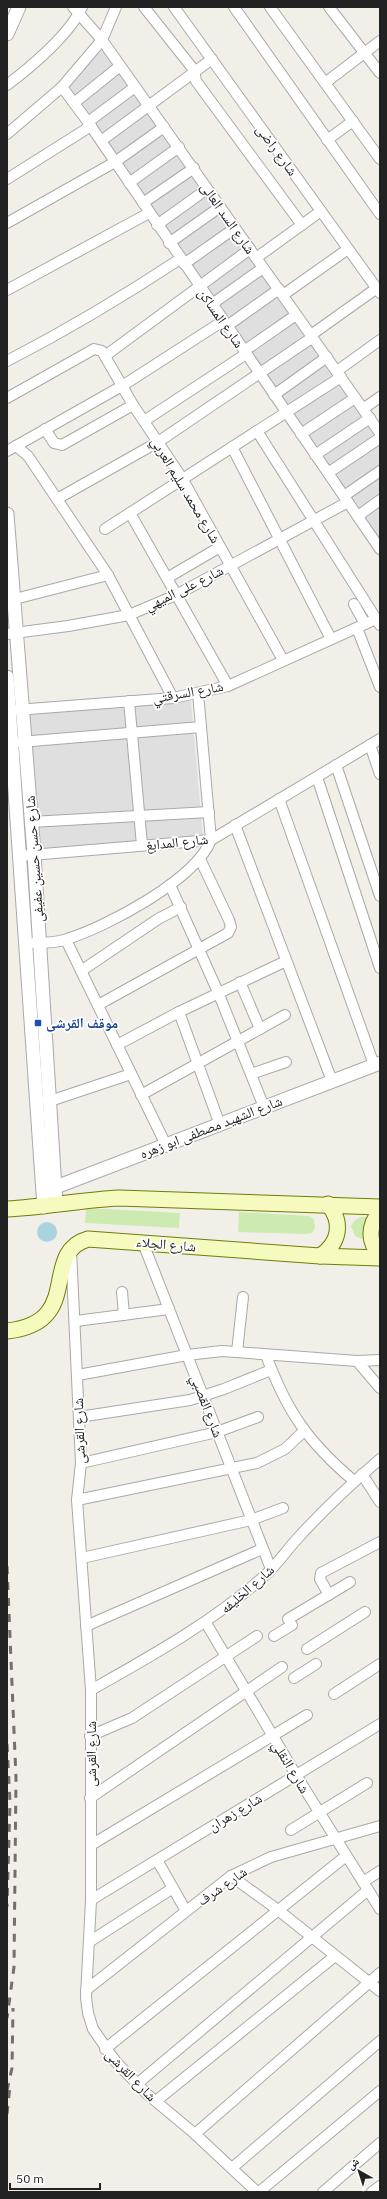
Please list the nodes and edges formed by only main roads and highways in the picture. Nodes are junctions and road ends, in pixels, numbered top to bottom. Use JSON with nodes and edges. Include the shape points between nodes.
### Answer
{"nodes":[{"id":1,"x":328,"y":1204,"type":"junction"},
{"id":2,"x":380,"y":1207,"type":"edge"},
{"id":3,"x":7,"y":1209,"type":"edge"},
{"id":4,"x":380,"y":1212,"type":"edge"},
{"id":5,"x":380,"y":1254,"type":"edge"},
{"id":6,"x":320,"y":1256,"type":"junction"},
{"id":7,"x":380,"y":1258,"type":"edge"},
{"id":8,"x":7,"y":1331,"type":"edge"}],
"edges":[{"from":1,"to":2,"type":"main road"},
{"from":1,"to":3,"type":"main road","via":[[119,1198],[48,1201]]},
{"from":1,"to":6,"type":"main road","via":[[337,1219],[337,1236],[328,1251]]},
{"from":4,"to":5,"type":"main road","via":[[373,1221],[371,1232],[372,1242]]},
{"from":6,"to":7,"type":"main road","name":"شارع الجلاء"},
{"from":6,"to":8,"type":"main road","name":"شارع الجلاء","via":[[95,1238],[82,1241],[67,1254],[56,1299],[46,1316],[31,1326]]}]}
